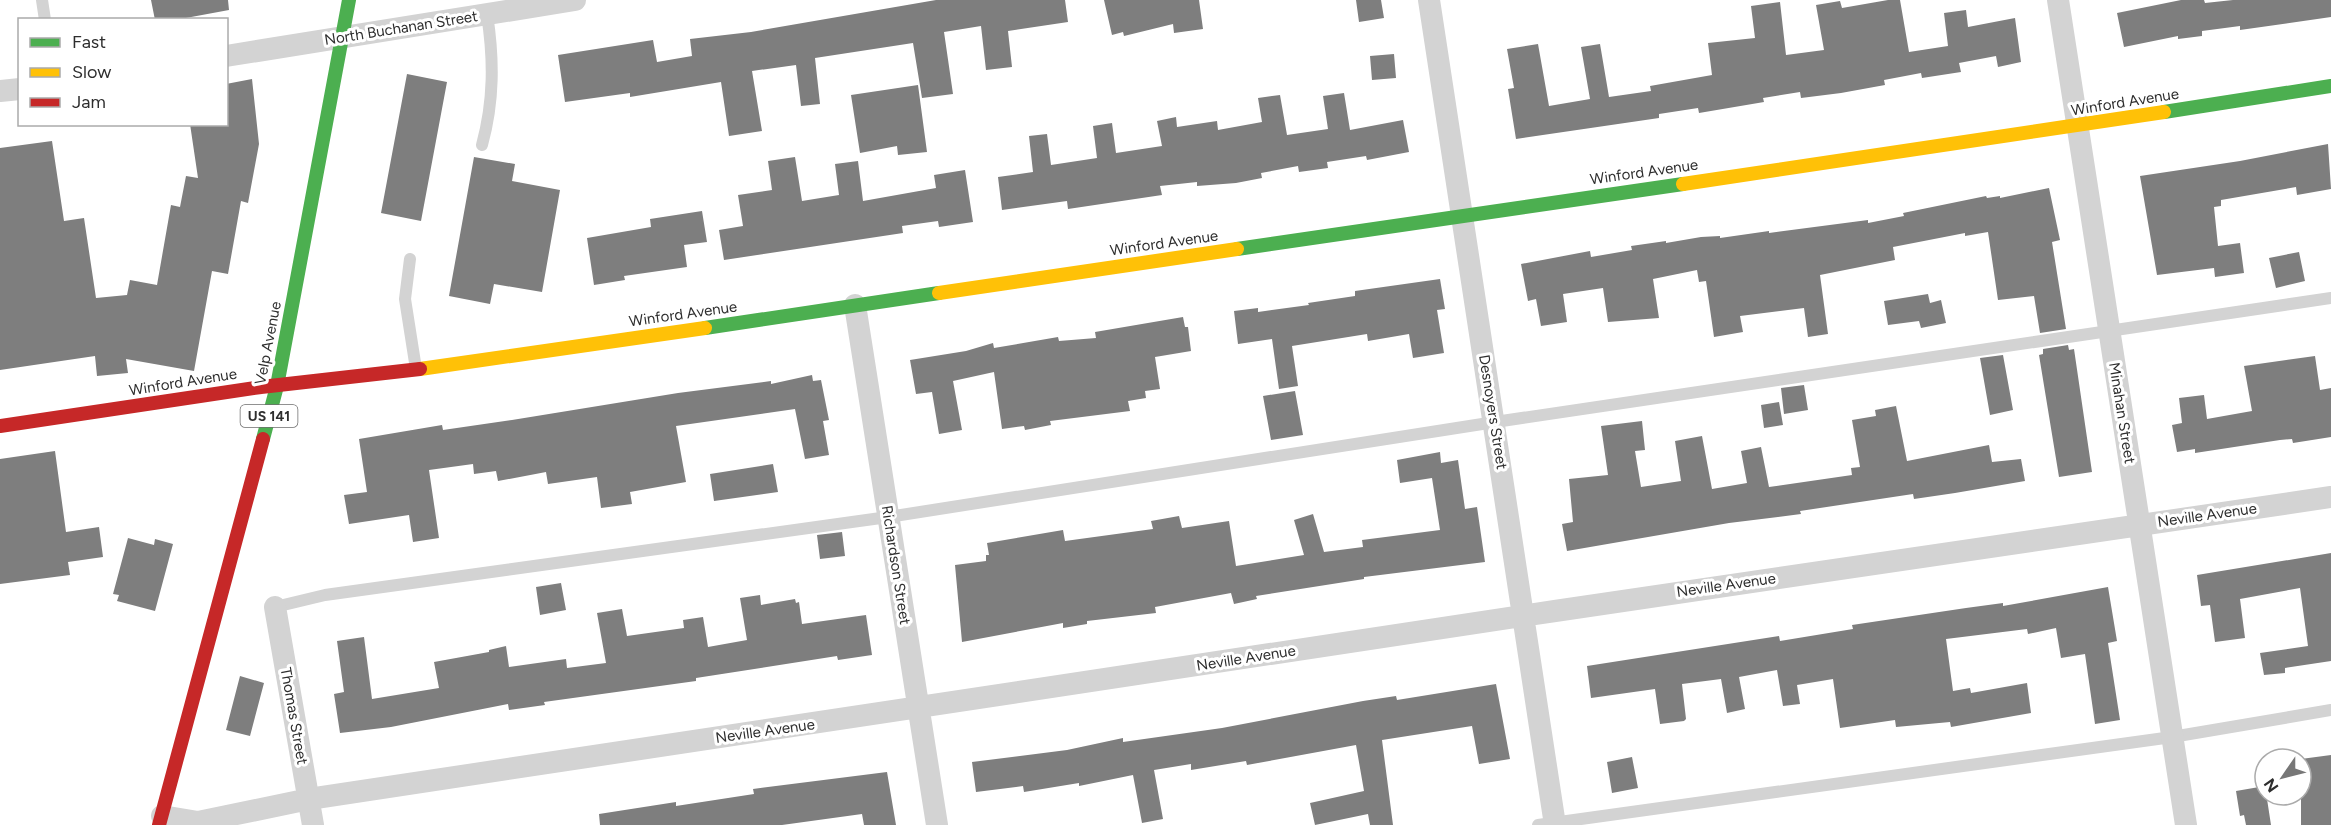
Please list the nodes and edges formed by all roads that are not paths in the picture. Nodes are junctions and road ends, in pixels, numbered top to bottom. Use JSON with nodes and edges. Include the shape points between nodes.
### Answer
{"nodes":[{"id":1,"x":42,"y":0,"type":"edge"},
{"id":2,"x":349,"y":0,"type":"edge"},
{"id":3,"x":575,"y":0,"type":"edge"},
{"id":4,"x":1429,"y":0,"type":"edge"},
{"id":5,"x":2058,"y":0,"type":"edge"},
{"id":6,"x":487,"y":14,"type":"junction"},
{"id":7,"x":45,"y":18,"type":"edge"},
{"id":8,"x":342,"y":37,"type":"junction"},
{"id":9,"x":228,"y":56,"type":"edge"},
{"id":10,"x":2331,"y":86,"type":"edge"},
{"id":11,"x":18,"y":88,"type":"edge"},
{"id":12,"x":0,"y":92,"type":"edge"},
{"id":13,"x":2077,"y":126,"type":"junction"},
{"id":14,"x":482,"y":145,"type":"dead end"},
{"id":15,"x":1462,"y":216,"type":"junction"},
{"id":16,"x":410,"y":259,"type":"dead end"},
{"id":17,"x":2331,"y":298,"type":"edge"},
{"id":18,"x":855,"y":305,"type":"junction"},
{"id":19,"x":2109,"y":330,"type":"junction"},
{"id":20,"x":416,"y":370,"type":"junction"},
{"id":21,"x":277,"y":386,"type":"junction"},
{"id":22,"x":1495,"y":422,"type":"junction"},
{"id":23,"x":0,"y":426,"type":"edge"},
{"id":24,"x":2331,"y":497,"type":"edge"},
{"id":25,"x":888,"y":517,"type":"junction"},
{"id":26,"x":2139,"y":525,"type":"junction"},
{"id":27,"x":275,"y":607,"type":"joint"},
{"id":28,"x":1524,"y":615,"type":"junction"},
{"id":29,"x":918,"y":708,"type":"junction"},
{"id":30,"x":2331,"y":710,"type":"edge"},
{"id":31,"x":2172,"y":737,"type":"junction"},
{"id":32,"x":309,"y":799,"type":"junction"},
{"id":33,"x":160,"y":820,"type":"edge"},
{"id":34,"x":1549,"y":824,"type":"edge"},
{"id":35,"x":313,"y":825,"type":"edge"},
{"id":36,"x":937,"y":825,"type":"edge"},
{"id":37,"x":2186,"y":825,"type":"edge"}],
"edges":[{"from":1,"to":7,"type":"lane"},
{"from":2,"to":8,"type":"street","name":"Velp Avenue","number":"US 141"},
{"from":3,"to":6,"type":"street","name":"North Buchanan Street"},
{"from":4,"to":15,"type":"street","name":"Desnoyers Street"},
{"from":5,"to":13,"type":"street","name":"Minahan Street"},
{"from":6,"to":8,"type":"street","name":"North Buchanan Street"},
{"from":6,"to":14,"type":"lane","via":[[493,56],[491,101]]},
{"from":8,"to":9,"type":"street","name":"North Buchanan Street"},
{"from":8,"to":21,"type":"street","name":"Velp Avenue","number":"US 141"},
{"from":10,"to":13,"type":"street","name":"Winford Avenue"},
{"from":11,"to":12,"type":"street"},
{"from":13,"to":15,"type":"street","name":"Winford Avenue"},
{"from":13,"to":19,"type":"street","name":"Minahan Street"},
{"from":15,"to":18,"type":"street","name":"Winford Avenue"},
{"from":15,"to":22,"type":"street","name":"Desnoyers Street"},
{"from":16,"to":20,"type":"lane","via":[[405,299]]},
{"from":17,"to":19,"type":"lane"},
{"from":18,"to":20,"type":"street","name":"Winford Avenue"},
{"from":18,"to":25,"type":"street","name":"Richardson Street"},
{"from":19,"to":22,"type":"lane"},
{"from":19,"to":26,"type":"street","name":"Minahan Street"},
{"from":20,"to":21,"type":"street","name":"Winford Avenue"},
{"from":21,"to":23,"type":"street","name":"Winford Avenue"},
{"from":21,"to":33,"type":"street","name":"Velp Avenue","number":"US 141"},
{"from":22,"to":25,"type":"lane"},
{"from":22,"to":28,"type":"street","name":"Desnoyers Street"},
{"from":24,"to":26,"type":"street","name":"Neville Avenue"},
{"from":25,"to":27,"type":"lane","via":[[325,595]]},
{"from":25,"to":29,"type":"street","name":"Richardson Street"},
{"from":26,"to":28,"type":"street","name":"Neville Avenue"},
{"from":26,"to":31,"type":"street","name":"Minahan Street"},
{"from":27,"to":32,"type":"street","name":"Thomas Street"},
{"from":28,"to":29,"type":"street","name":"Neville Avenue"},
{"from":28,"to":34,"type":"street","name":"Desnoyers Street"},
{"from":29,"to":32,"type":"street","name":"Neville Avenue"},
{"from":29,"to":36,"type":"street","name":"Richardson Street"},
{"from":30,"to":31,"type":"lane"},
{"from":31,"to":34,"type":"lane"},
{"from":31,"to":37,"type":"street","name":"Minahan Street"},
{"from":32,"to":33,"type":"street","name":"Neville Avenue","via":[[198,822]]},
{"from":32,"to":35,"type":"street","name":"Thomas Street"}]}
